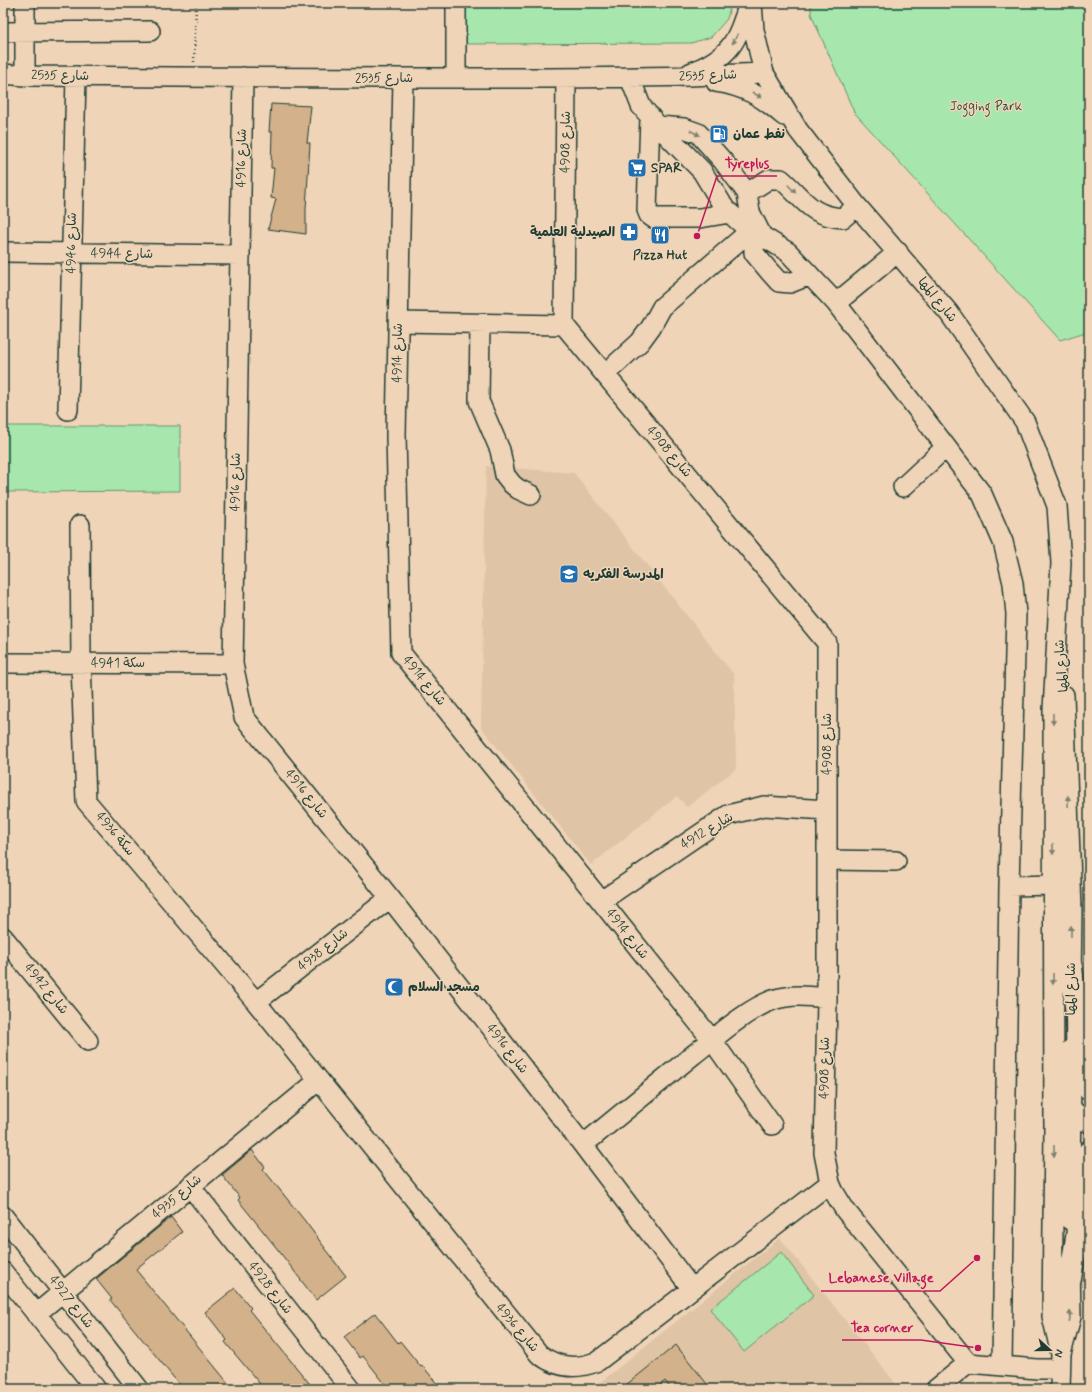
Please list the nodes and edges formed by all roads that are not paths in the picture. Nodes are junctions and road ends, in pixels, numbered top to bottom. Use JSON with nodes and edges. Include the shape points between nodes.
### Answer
{"nodes":[{"id":1,"x":25,"y":3,"type":"edge"},
{"id":2,"x":456,"y":3,"type":"edge"},
{"id":3,"x":749,"y":3,"type":"edge"},
{"id":4,"x":752,"y":3,"type":"edge"},
{"id":5,"x":150,"y":31,"type":"dead end"},
{"id":6,"x":3,"y":32,"type":"edge"},
{"id":7,"x":25,"y":32,"type":"junction"},
{"id":8,"x":764,"y":73,"type":"junction"},
{"id":9,"x":3,"y":74,"type":"edge"},
{"id":10,"x":25,"y":76,"type":"junction"},
{"id":11,"x":76,"y":76,"type":"junction"},
{"id":12,"x":243,"y":77,"type":"junction"},
{"id":13,"x":679,"y":77,"type":"junction"},
{"id":14,"x":402,"y":78,"type":"junction"},
{"id":15,"x":456,"y":78,"type":"junction"},
{"id":16,"x":630,"y":78,"type":"junction"},
{"id":17,"x":566,"y":79,"type":"junction"},
{"id":18,"x":654,"y":121,"type":"junction"},
{"id":19,"x":798,"y":130,"type":"junction"},
{"id":20,"x":747,"y":193,"type":"junction"},
{"id":21,"x":857,"y":206,"type":"junction"},
{"id":22,"x":730,"y":213,"type":"junction"},
{"id":23,"x":756,"y":234,"type":"junction"},
{"id":24,"x":3,"y":252,"type":"edge"},
{"id":25,"x":898,"y":252,"type":"junction"},
{"id":26,"x":72,"y":253,"type":"junction"},
{"id":27,"x":240,"y":255,"type":"junction"},
{"id":28,"x":810,"y":275,"type":"junction"},
{"id":29,"x":836,"y":303,"type":"junction"},
{"id":30,"x":398,"y":322,"type":"junction"},
{"id":31,"x":480,"y":324,"type":"junction"},
{"id":32,"x":564,"y":325,"type":"junction"},
{"id":33,"x":605,"y":374,"type":"junction"},
{"id":34,"x":68,"y":410,"type":"dead end"},
{"id":35,"x":946,"y":447,"type":"junction"},
{"id":36,"x":903,"y":487,"type":"dead end"},
{"id":37,"x":531,"y":495,"type":"dead end"},
{"id":38,"x":80,"y":525,"type":"dead end"},
{"id":39,"x":1058,"y":624,"type":"junction"},
{"id":40,"x":3,"y":663,"type":"edge"},
{"id":41,"x":81,"y":663,"type":"junction"},
{"id":42,"x":233,"y":664,"type":"junction"},
{"id":43,"x":827,"y":810,"type":"junction"},
{"id":44,"x":827,"y":860,"type":"junction"},
{"id":45,"x":896,"y":861,"type":"dead end"},
{"id":46,"x":1054,"y":885,"type":"junction"},
{"id":47,"x":1009,"y":886,"type":"junction"},
{"id":48,"x":390,"y":898,"type":"junction"},
{"id":49,"x":601,"y":900,"type":"junction"},
{"id":50,"x":3,"y":937,"type":"edge"},
{"id":51,"x":1071,"y":967,"type":"junction"},
{"id":52,"x":827,"y":998,"type":"junction"},
{"id":53,"x":256,"y":1002,"type":"junction"},
{"id":54,"x":1053,"y":1035,"type":"junction"},
{"id":55,"x":712,"y":1040,"type":"junction"},
{"id":56,"x":88,"y":1041,"type":"dead end"},
{"id":57,"x":319,"y":1080,"type":"junction"},
{"id":58,"x":1089,"y":1088,"type":"edge"},
{"id":59,"x":1080,"y":1110,"type":"edge"},
{"id":60,"x":1089,"y":1122,"type":"edge"},
{"id":61,"x":772,"y":1125,"type":"dead end"},
{"id":62,"x":1054,"y":1130,"type":"junction"},
{"id":63,"x":583,"y":1145,"type":"junction"},
{"id":64,"x":1089,"y":1152,"type":"edge"},
{"id":65,"x":830,"y":1182,"type":"junction"},
{"id":66,"x":190,"y":1186,"type":"junction"},
{"id":67,"x":3,"y":1216,"type":"edge"},
{"id":68,"x":3,"y":1272,"type":"edge"},
{"id":69,"x":1070,"y":1278,"type":"junction"},
{"id":70,"x":692,"y":1289,"type":"junction"},
{"id":71,"x":63,"y":1292,"type":"junction"},
{"id":72,"x":36,"y":1314,"type":"junction"},
{"id":73,"x":1061,"y":1361,"type":"junction"},
{"id":74,"x":968,"y":1363,"type":"junction"},
{"id":75,"x":1002,"y":1365,"type":"junction"},
{"id":76,"x":95,"y":1389,"type":"edge"},
{"id":77,"x":139,"y":1389,"type":"edge"},
{"id":78,"x":351,"y":1389,"type":"edge"},
{"id":79,"x":936,"y":1389,"type":"edge"},
{"id":80,"x":1060,"y":1389,"type":"edge"}],
"edges":[{"from":1,"to":7,"type":"street"},
{"from":2,"to":15,"type":"street"},
{"from":3,"to":13,"type":"street","one_way":true,"via":[[733,44],[724,55],[709,65]]},
{"from":4,"to":8,"type":"street","name":"شارع المها","via":[[754,30]]},
{"from":5,"to":7,"type":"street"},
{"from":6,"to":7,"type":"street"},
{"from":7,"to":10,"type":"street"},
{"from":8,"to":13,"type":"street","name":"2535 شارع"},
{"from":8,"to":19,"type":"street","name":"شارع المها"},
{"from":9,"to":10,"type":"street","name":"2535 شارع"},
{"from":10,"to":11,"type":"street","name":"2535 شارع"},
{"from":11,"to":12,"type":"street","name":"2535 شارع"},
{"from":11,"to":26,"type":"street","name":"4946 شارع"},
{"from":12,"to":14,"type":"street","name":"2535 شارع"},
{"from":12,"to":27,"type":"street","name":"4916 شارع"},
{"from":13,"to":16,"type":"street","name":"2535 شارع"},
{"from":13,"to":19,"type":"street","one_way":true,"via":[[744,88],[766,100]]},
{"from":14,"to":15,"type":"street","name":"2535 شارع"},
{"from":14,"to":30,"type":"street","name":"4914 شارع"},
{"from":15,"to":17,"type":"street","name":"2535 شارع"},
{"from":16,"to":17,"type":"street","name":"2535 شارع"},
{"from":16,"to":18,"type":"street","via":[[640,106]]},
{"from":17,"to":32,"type":"street","name":"4908 شارع"},
{"from":18,"to":20,"type":"street","one_way":true,"via":[[698,133]]},
{"from":18,"to":22,"type":"street","via":[[702,171]]},
{"from":18,"to":22,"type":"street","via":[[647,210],[649,215],[654,218],[700,218]]},
{"from":19,"to":21,"type":"street","name":"شارع المها"},
{"from":20,"to":21,"type":"street","one_way":true,"via":[[769,179],[781,179],[809,208],[829,217],[843,218]]},
{"from":20,"to":23,"type":"street"},
{"from":21,"to":25,"type":"street","name":"شارع المها"},
{"from":22,"to":23,"type":"street"},
{"from":23,"to":28,"type":"street","via":[[788,252]]},
{"from":23,"to":28,"type":"street","via":[[754,253],[779,282],[790,283]]},
{"from":23,"to":33,"type":"street","via":[[662,307],[640,342]]},
{"from":24,"to":26,"type":"street","name":"4944 شارع"},
{"from":25,"to":29,"type":"street"},
{"from":25,"to":39,"type":"street","name":"شارع المها","via":[[949,313],[1025,422],[1057,506],[1061,563]]},
{"from":26,"to":27,"type":"street","name":"4944 شارع"},
{"from":26,"to":34,"type":"street","name":"4946 شارع"},
{"from":27,"to":42,"type":"street","name":"4916 شارع"},
{"from":28,"to":29,"type":"street"},
{"from":29,"to":35,"type":"street"},
{"from":30,"to":31,"type":"street"},
{"from":30,"to":49,"type":"street","name":"4914 شارع","via":[[396,435],[401,653]]},
{"from":31,"to":32,"type":"street"},
{"from":31,"to":37,"type":"street","via":[[479,401],[500,450],[506,475],[518,489]]},
{"from":32,"to":33,"type":"street","name":"4908 شارع"},
{"from":33,"to":43,"type":"street","name":"4908 شارع","via":[[827,643]]},
{"from":35,"to":36,"type":"street"},
{"from":35,"to":47,"type":"street","via":[[982,494],[1003,542],[1013,583],[1016,614]]},
{"from":38,"to":41,"type":"street","name":"سكة 4936"},
{"from":39,"to":46,"type":"street","name":"شارع المها","one_way":true,"via":[[1053,710]]},
{"from":51,"to":39,"type":"street","name":"شارع المها","one_way":true,"via":[[1072,909],[1066,711]]},
{"from":40,"to":41,"type":"street","name":"سكة 4941"},
{"from":41,"to":42,"type":"street","name":"سكة 4941"},
{"from":41,"to":53,"type":"street","name":"سكة 4936","via":[[86,800]]},
{"from":42,"to":48,"type":"street","name":"4916 شارع","via":[[244,717]]},
{"from":43,"to":44,"type":"street","name":"4908 شارع"},
{"from":43,"to":49,"type":"street","name":"4912 شارع","via":[[764,806],[728,815]]},
{"from":44,"to":45,"type":"street"},
{"from":44,"to":52,"type":"street","name":"4908 شارع"},
{"from":46,"to":47,"type":"street"},
{"from":46,"to":54,"type":"street","name":"شارع المها","one_way":true},
{"from":47,"to":75,"type":"street"},
{"from":48,"to":53,"type":"street","name":"شارع 4938"},
{"from":48,"to":63,"type":"street","name":"4916 شارع"},
{"from":49,"to":55,"type":"street","name":"4914 شارع"},
{"from":50,"to":56,"type":"street","name":"4942 شارع"},
{"from":51,"to":58,"type":"main road","via":[[1077,1016],[1078,1063],[1083,1080]]},
{"from":51,"to":59,"type":"street","name":"شارع المها"},
{"from":52,"to":55,"type":"street","via":[[796,996],[774,1000],[754,1010]]},
{"from":52,"to":65,"type":"street","name":"4908 شارع","via":[[824,1153]]},
{"from":53,"to":57,"type":"street","name":"سكة 4936"},
{"from":54,"to":59,"type":"street","via":[[1059,1056],[1062,1092]]},
{"from":54,"to":62,"type":"street","name":"شارع المها"},
{"from":55,"to":61,"type":"street","name":"4914 شارع"},
{"from":55,"to":63,"type":"street"},
{"from":57,"to":66,"type":"street","name":"4935 شارع"},
{"from":57,"to":70,"type":"street","name":"4936 شارع","via":[[532,1348],[546,1360],[572,1367],[598,1361]]},
{"from":59,"to":60,"type":"main road","via":[[1081,1119]]},
{"from":59,"to":62,"type":"street","via":[[1060,1118]]},
{"from":59,"to":69,"type":"street","name":"شارع المها"},
{"from":62,"to":73,"type":"street","name":"شارع المها","one_way":true,"via":[[1052,1316]]},
{"from":63,"to":70,"type":"street","name":"4916 شارع"},
{"from":64,"to":69,"type":"main road","via":[[1084,1165],[1077,1238]]},
{"from":65,"to":70,"type":"street","name":"4936 شارع"},
{"from":65,"to":74,"type":"street","name":"4908 شارع","via":[[845,1210]]},
{"from":66,"to":71,"type":"street","name":"4935 شارع"},
{"from":66,"to":78,"type":"street","name":"4928 شارع"},
{"from":67,"to":71,"type":"street","name":"شارع 4927"},
{"from":68,"to":72,"type":"street"},
{"from":73,"to":69,"type":"street","name":"شارع المها","one_way":true,"via":[[1070,1317]]},
{"from":71,"to":72,"type":"street","name":"4935 شارع"},
{"from":71,"to":77,"type":"street","name":"شارع 4927"},
{"from":72,"to":76,"type":"street"},
{"from":73,"to":75,"type":"street","via":[[1037,1369]]},
{"from":73,"to":80,"type":"street","name":"شارع المها"},
{"from":74,"to":75,"type":"street"},
{"from":74,"to":79,"type":"street"}]}
